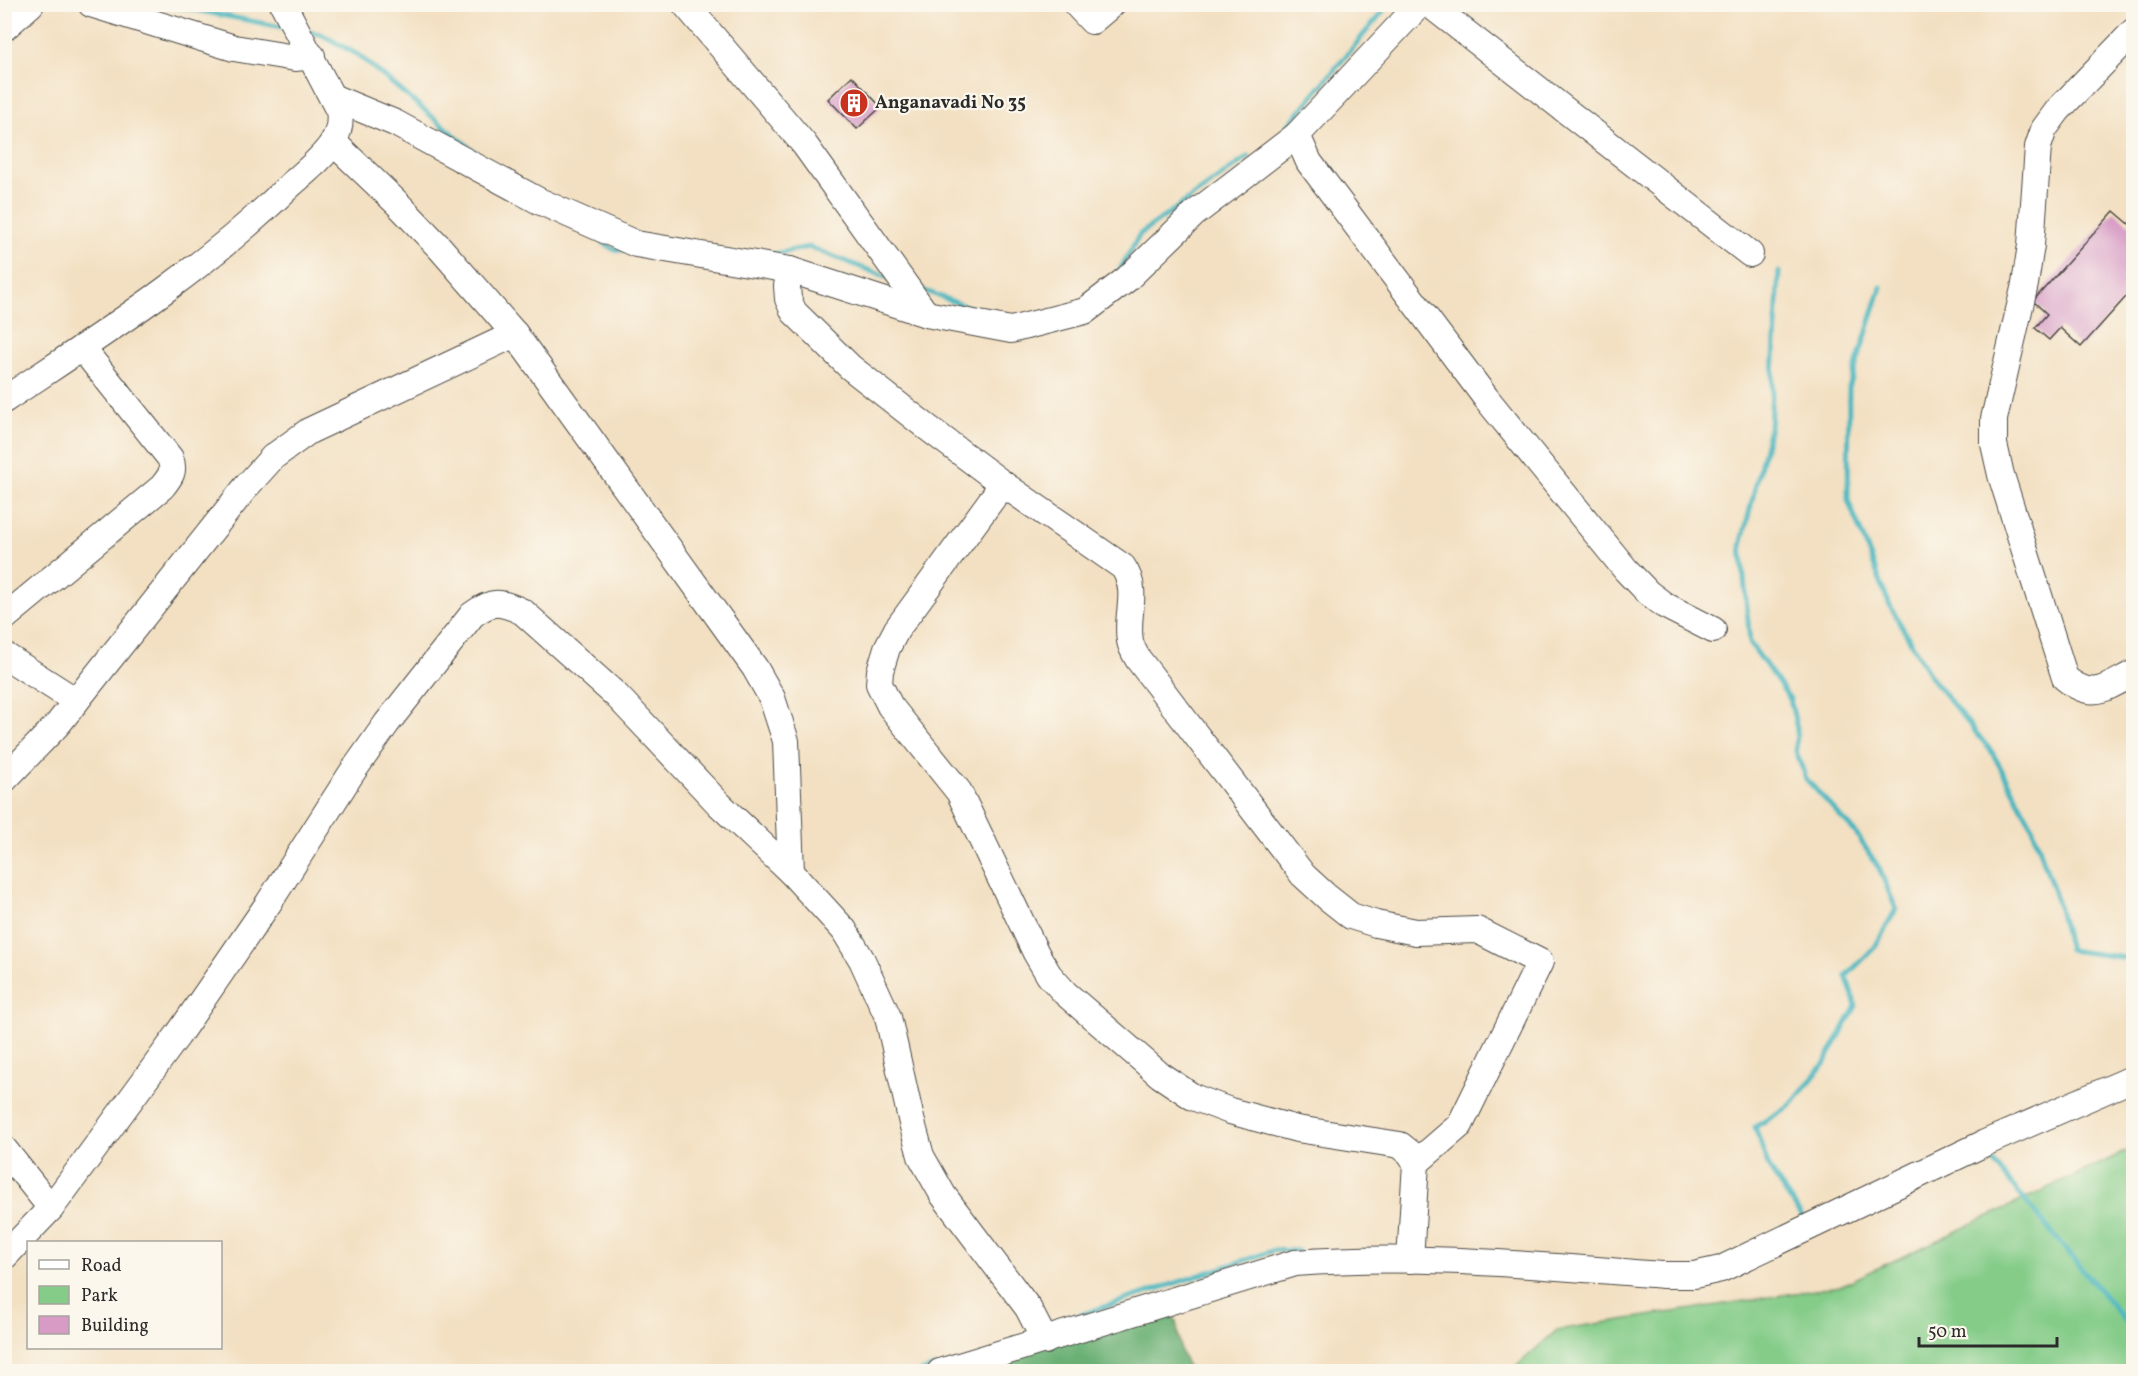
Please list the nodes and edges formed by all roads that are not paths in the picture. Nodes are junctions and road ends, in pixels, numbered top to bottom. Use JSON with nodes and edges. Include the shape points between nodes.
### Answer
{"nodes":[{"id":1,"x":31,"y":4,"type":"edge"},
{"id":2,"x":91,"y":4,"type":"edge"},
{"id":3,"x":284,"y":4,"type":"edge"},
{"id":4,"x":685,"y":4,"type":"edge"},
{"id":5,"x":1076,"y":4,"type":"edge"},
{"id":6,"x":1112,"y":4,"type":"edge"},
{"id":7,"x":1420,"y":4,"type":"edge"},
{"id":8,"x":1429,"y":4,"type":"edge"},
{"id":9,"x":4,"y":27,"type":"edge"},
{"id":10,"x":2133,"y":31,"type":"edge"},
{"id":11,"x":304,"y":54,"type":"junction"},
{"id":12,"x":332,"y":97,"type":"junction"},
{"id":13,"x":1297,"y":135,"type":"junction"},
{"id":14,"x":333,"y":142,"type":"junction"},
{"id":15,"x":1750,"y":254,"type":"dead end"},
{"id":16,"x":790,"y":270,"type":"junction"},
{"id":17,"x":926,"y":314,"type":"junction"},
{"id":18,"x":515,"y":334,"type":"junction"},
{"id":19,"x":82,"y":348,"type":"junction"},
{"id":20,"x":4,"y":400,"type":"edge"},
{"id":21,"x":1003,"y":484,"type":"junction"},
{"id":22,"x":4,"y":618,"type":"edge"},
{"id":23,"x":1713,"y":630,"type":"dead end"},
{"id":24,"x":4,"y":656,"type":"edge"},
{"id":25,"x":2133,"y":673,"type":"edge"},
{"id":26,"x":76,"y":701,"type":"junction"},
{"id":27,"x":4,"y":780,"type":"edge"},
{"id":28,"x":791,"y":872,"type":"junction"},
{"id":29,"x":2133,"y":1078,"type":"edge"},
{"id":30,"x":4,"y":1149,"type":"edge"},
{"id":31,"x":1416,"y":1163,"type":"junction"},
{"id":32,"x":51,"y":1208,"type":"junction"},
{"id":33,"x":4,"y":1257,"type":"edge"},
{"id":34,"x":1410,"y":1260,"type":"junction"},
{"id":35,"x":1043,"y":1337,"type":"junction"},
{"id":36,"x":940,"y":1371,"type":"edge"}],
"edges":[{"from":1,"to":9,"type":"street"},
{"from":2,"to":11,"type":"street","via":[[234,48]]},
{"from":3,"to":11,"type":"street"},
{"from":4,"to":17,"type":"street","via":[[804,144]]},
{"from":5,"to":6,"type":"street","via":[[1092,21]]},
{"from":7,"to":13,"type":"street"},
{"from":8,"to":15,"type":"street"},
{"from":10,"to":25,"type":"street","via":[[2044,129],[2035,170],[2030,255],[1994,419],[1994,444],[2065,678],[2087,692],[2100,691]]},
{"from":11,"to":12,"type":"street"},
{"from":12,"to":14,"type":"street","via":[[341,121]]},
{"from":12,"to":16,"type":"street","via":[[395,123],[539,201],[636,244]]},
{"from":13,"to":17,"type":"street","via":[[1194,214],[1127,279],[1085,311],[1011,330]]},
{"from":13,"to":23,"type":"street","via":[[1308,162],[1486,398],[1626,570],[1664,605]]},
{"from":14,"to":18,"type":"street","via":[[405,211]]},
{"from":14,"to":19,"type":"street","via":[[259,216],[199,265]]},
{"from":16,"to":17,"type":"street"},
{"from":16,"to":21,"type":"street","via":[[788,299],[794,312],[850,367]]},
{"from":18,"to":26,"type":"street","via":[[309,431],[273,457]]},
{"from":18,"to":28,"type":"street","via":[[755,668],[772,698],[786,741]]},
{"from":19,"to":20,"type":"street"},
{"from":19,"to":22,"type":"street","via":[[171,458],[173,467],[162,486]]},
{"from":21,"to":31,"type":"street","via":[[897,629],[879,671],[879,684],[890,706],[959,792],[1049,975],[1160,1075],[1193,1097],[1297,1129],[1400,1145]]},
{"from":21,"to":31,"type":"street","via":[[1123,567],[1132,593],[1130,642],[1138,659],[1303,875],[1326,897],[1351,916],[1376,924],[1416,932],[1477,930],[1540,962],[1460,1125]]},
{"from":24,"to":26,"type":"street"},
{"from":26,"to":27,"type":"street"},
{"from":28,"to":32,"type":"street","via":[[719,804],[617,696],[523,612],[495,602],[485,606],[472,615],[387,723],[210,988]]},
{"from":28,"to":35,"type":"street","via":[[844,930],[862,960],[888,1017],[921,1156],[943,1195],[1028,1308]]},
{"from":29,"to":34,"type":"street","via":[[1985,1143],[1721,1269],[1694,1275],[1663,1275]]},
{"from":30,"to":32,"type":"street"},
{"from":31,"to":34,"type":"street"},
{"from":32,"to":33,"type":"street"},
{"from":34,"to":35,"type":"street","via":[[1295,1263]]},
{"from":35,"to":36,"type":"street"}]}
